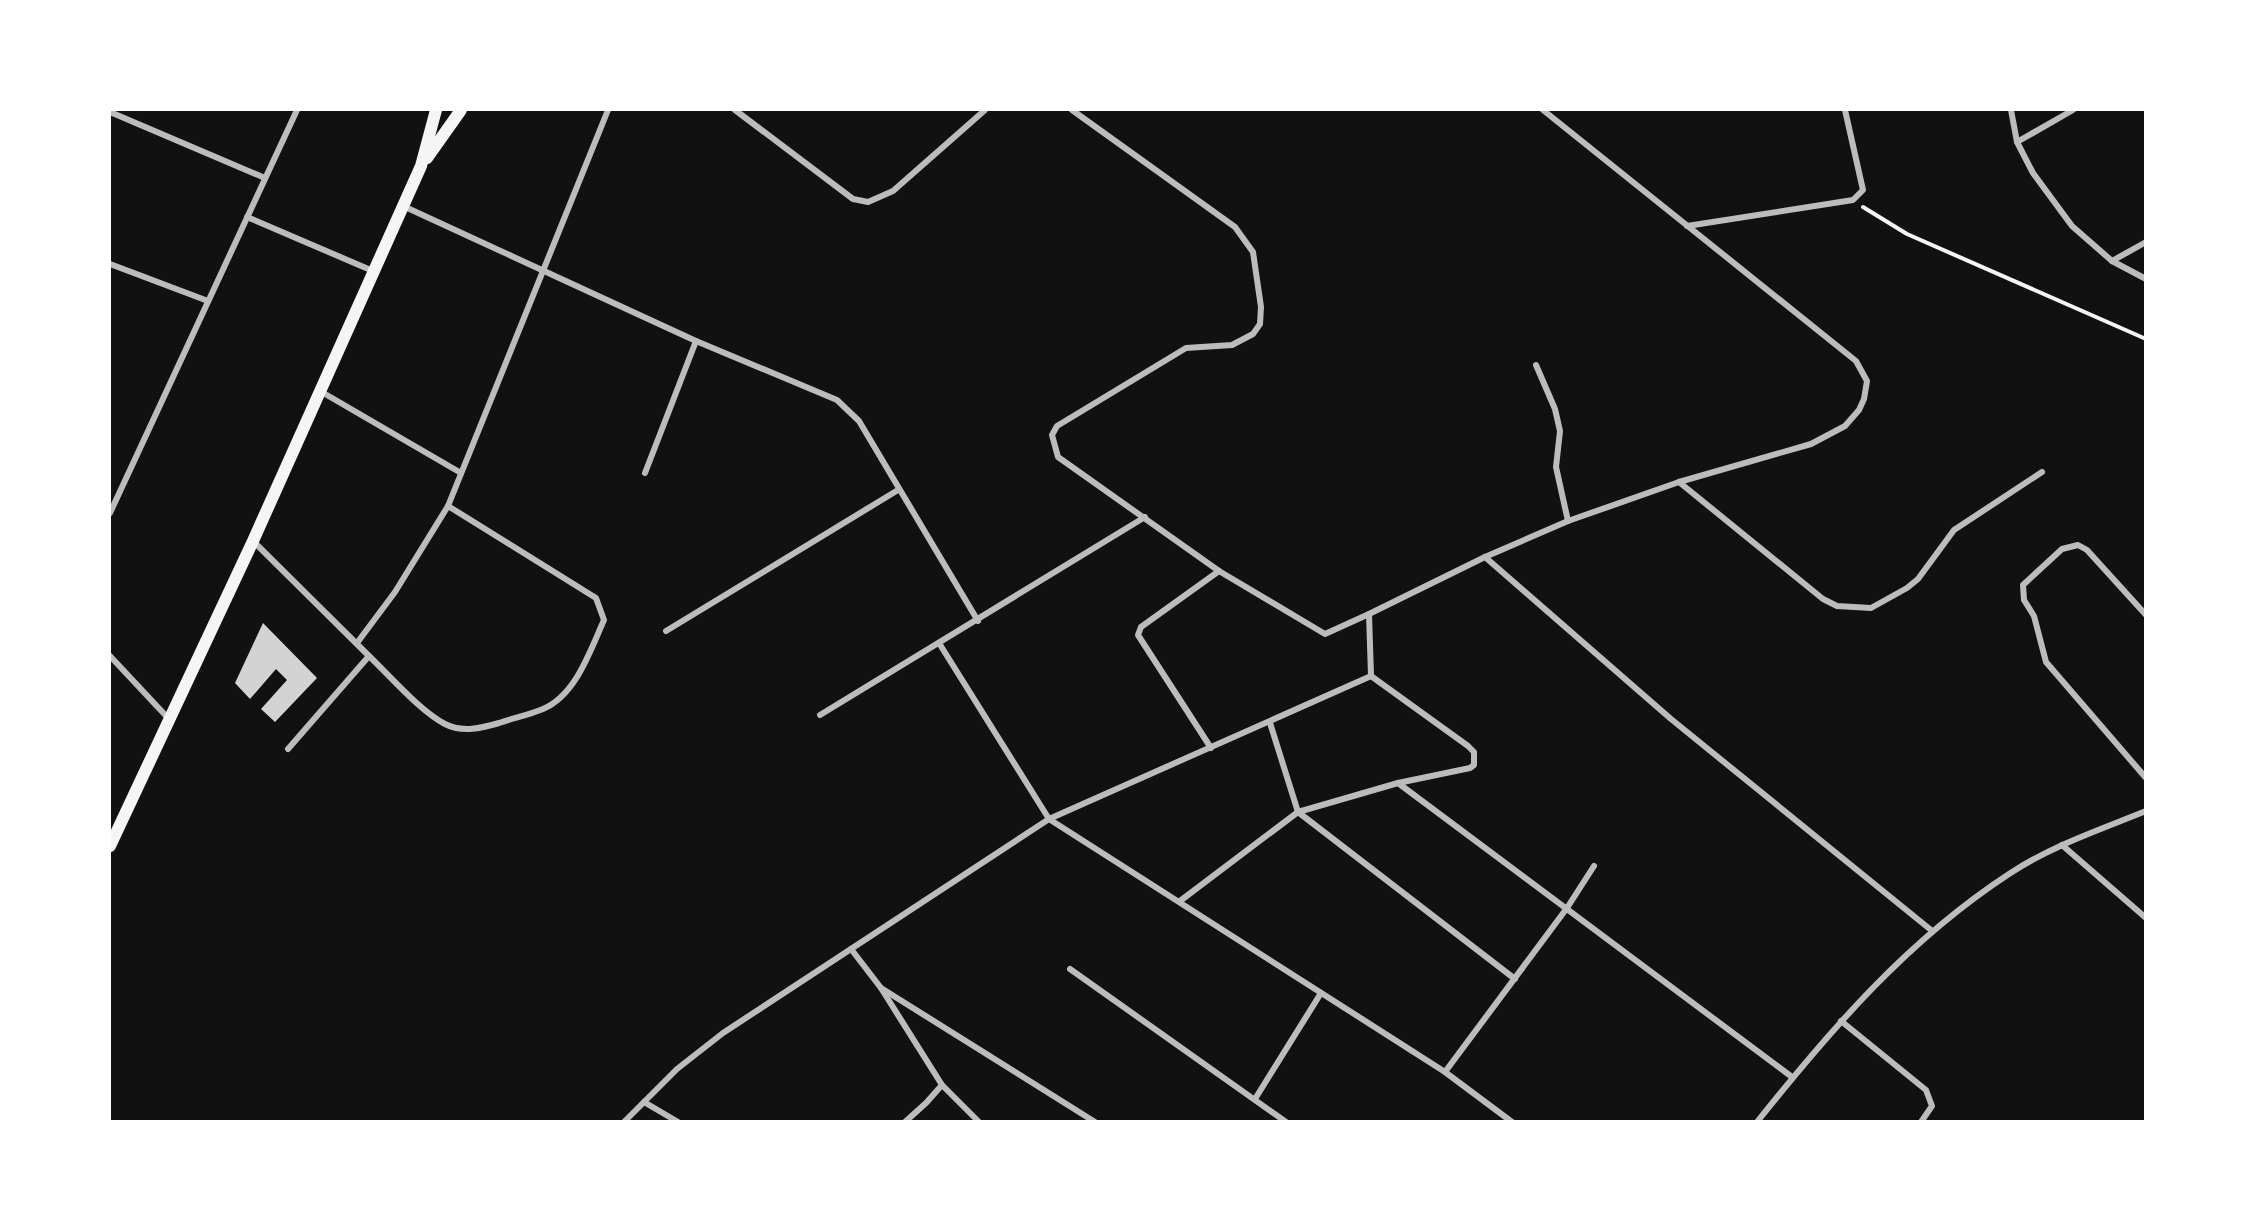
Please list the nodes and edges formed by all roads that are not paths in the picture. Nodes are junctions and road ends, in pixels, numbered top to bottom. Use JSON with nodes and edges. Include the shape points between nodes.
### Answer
{"nodes":[{"id":1,"x":297,"y":110,"type":"edge"},
{"id":2,"x":436,"y":110,"type":"edge"},
{"id":3,"x":461,"y":110,"type":"edge"},
{"id":4,"x":608,"y":110,"type":"edge"},
{"id":5,"x":735,"y":110,"type":"edge"},
{"id":6,"x":985,"y":110,"type":"edge"},
{"id":7,"x":1072,"y":110,"type":"edge"},
{"id":8,"x":1543,"y":110,"type":"edge"},
{"id":9,"x":1845,"y":110,"type":"edge"},
{"id":10,"x":2011,"y":110,"type":"edge"},
{"id":11,"x":2073,"y":110,"type":"edge"},
{"id":12,"x":110,"y":112,"type":"edge"},
{"id":13,"x":2017,"y":142,"type":"junction"},
{"id":14,"x":421,"y":166,"type":"junction"},
{"id":15,"x":265,"y":178,"type":"junction"},
{"id":16,"x":403,"y":206,"type":"junction"},
{"id":17,"x":247,"y":217,"type":"junction"},
{"id":18,"x":1687,"y":226,"type":"junction"},
{"id":19,"x":2145,"y":242,"type":"edge"},
{"id":20,"x":2112,"y":261,"type":"junction"},
{"id":21,"x":110,"y":264,"type":"edge"},
{"id":22,"x":543,"y":270,"type":"junction"},
{"id":23,"x":373,"y":271,"type":"junction"},
{"id":24,"x":2145,"y":279,"type":"edge"},
{"id":25,"x":208,"y":301,"type":"junction"},
{"id":26,"x":696,"y":342,"type":"junction"},
{"id":27,"x":1536,"y":365,"type":"dead end"},
{"id":28,"x":319,"y":391,"type":"junction"},
{"id":29,"x":645,"y":472,"type":"dead end"},
{"id":30,"x":2042,"y":472,"type":"dead end"},
{"id":31,"x":461,"y":473,"type":"junction"},
{"id":32,"x":1679,"y":482,"type":"junction"},
{"id":33,"x":898,"y":490,"type":"junction"},
{"id":34,"x":448,"y":506,"type":"junction"},
{"id":35,"x":110,"y":513,"type":"edge"},
{"id":36,"x":1145,"y":517,"type":"junction"},
{"id":37,"x":1568,"y":521,"type":"junction"},
{"id":38,"x":253,"y":541,"type":"junction"},
{"id":39,"x":1485,"y":557,"type":"junction"},
{"id":40,"x":1219,"y":571,"type":"junction"},
{"id":41,"x":1369,"y":614,"type":"junction"},
{"id":42,"x":2145,"y":615,"type":"edge"},
{"id":43,"x":978,"y":621,"type":"junction"},
{"id":44,"x":666,"y":631,"type":"dead end"},
{"id":45,"x":357,"y":643,"type":"junction"},
{"id":46,"x":939,"y":643,"type":"junction"},
{"id":47,"x":110,"y":656,"type":"edge"},
{"id":48,"x":369,"y":656,"type":"junction"},
{"id":49,"x":1371,"y":676,"type":"junction"},
{"id":50,"x":820,"y":715,"type":"dead end"},
{"id":51,"x":168,"y":718,"type":"junction"},
{"id":52,"x":1269,"y":723,"type":"junction"},
{"id":53,"x":1211,"y":748,"type":"junction"},
{"id":54,"x":288,"y":749,"type":"dead end"},
{"id":55,"x":2145,"y":778,"type":"edge"},
{"id":56,"x":1398,"y":783,"type":"junction"},
{"id":57,"x":2145,"y":811,"type":"edge"},
{"id":58,"x":1298,"y":812,"type":"junction"},
{"id":59,"x":1049,"y":819,"type":"junction"},
{"id":60,"x":2062,"y":845,"type":"junction"},
{"id":61,"x":110,"y":846,"type":"edge"},
{"id":62,"x":1594,"y":867,"type":"dead end"},
{"id":63,"x":1180,"y":901,"type":"junction"},
{"id":64,"x":1567,"y":908,"type":"junction"},
{"id":65,"x":2145,"y":918,"type":"edge"},
{"id":66,"x":1931,"y":930,"type":"junction"},
{"id":67,"x":850,"y":949,"type":"junction"},
{"id":68,"x":1070,"y":969,"type":"dead end"},
{"id":69,"x":1515,"y":979,"type":"junction"},
{"id":70,"x":881,"y":988,"type":"junction"},
{"id":71,"x":1321,"y":993,"type":"junction"},
{"id":72,"x":1841,"y":1021,"type":"junction"},
{"id":73,"x":1445,"y":1072,"type":"junction"},
{"id":74,"x":1792,"y":1077,"type":"junction"},
{"id":75,"x":942,"y":1085,"type":"junction"},
{"id":76,"x":1255,"y":1099,"type":"junction"},
{"id":77,"x":644,"y":1102,"type":"junction"},
{"id":78,"x":624,"y":1122,"type":"edge"},
{"id":79,"x":678,"y":1122,"type":"edge"},
{"id":80,"x":905,"y":1122,"type":"edge"},
{"id":81,"x":979,"y":1122,"type":"edge"},
{"id":82,"x":1095,"y":1122,"type":"edge"},
{"id":83,"x":1286,"y":1122,"type":"edge"},
{"id":84,"x":1512,"y":1122,"type":"edge"},
{"id":85,"x":1757,"y":1122,"type":"edge"},
{"id":86,"x":1921,"y":1122,"type":"edge"}],
"edges":[{"from":1,"to":15,"type":"street"},
{"from":2,"to":14,"type":"main road"},
{"from":3,"to":14,"type":"main road"},
{"from":4,"to":22,"type":"street"},
{"from":5,"to":6,"type":"street","via":[[853,199],[868,202],[893,191]]},
{"from":7,"to":36,"type":"street","via":[[1235,226],[1253,252],[1262,307],[1260,324],[1253,334],[1232,345],[1186,348],[1057,426],[1052,435],[1058,458]]},
{"from":8,"to":18,"type":"street"},
{"from":9,"to":18,"type":"street","via":[[1863,190],[1852,200]]},
{"from":10,"to":13,"type":"street"},
{"from":11,"to":13,"type":"street"},
{"from":12,"to":15,"type":"street"},
{"from":13,"to":20,"type":"street","via":[[2032,173],[2072,226]]},
{"from":14,"to":16,"type":"main road"},
{"from":15,"to":17,"type":"street"},
{"from":16,"to":22,"type":"street"},
{"from":16,"to":23,"type":"main road"},
{"from":17,"to":23,"type":"street"},
{"from":17,"to":25,"type":"street"},
{"from":18,"to":32,"type":"street","via":[[1857,361],[1867,381],[1859,410],[1845,426],[1811,444]]},
{"from":19,"to":20,"type":"street"},
{"from":20,"to":24,"type":"street"},
{"from":21,"to":25,"type":"street"},
{"from":22,"to":26,"type":"street"},
{"from":22,"to":31,"type":"street"},
{"from":23,"to":28,"type":"main road"},
{"from":25,"to":35,"type":"street"},
{"from":26,"to":29,"type":"street"},
{"from":26,"to":33,"type":"street","via":[[837,400],[859,421]]},
{"from":27,"to":37,"type":"street","via":[[1560,431],[1556,467]]},
{"from":28,"to":31,"type":"street"},
{"from":28,"to":38,"type":"main road"},
{"from":30,"to":32,"type":"street","via":[[1954,530],[1917,579],[1870,608],[1837,606],[1823,599]]},
{"from":31,"to":34,"type":"street"},
{"from":32,"to":37,"type":"street"},
{"from":33,"to":43,"type":"street"},
{"from":33,"to":44,"type":"street"},
{"from":34,"to":45,"type":"street","via":[[401,583]]},
{"from":34,"to":48,"type":"street","via":[[596,598],[604,620],[591,648],[560,699],[533,712],[481,728],[464,729],[445,724]]},
{"from":36,"to":40,"type":"street"},
{"from":36,"to":43,"type":"street"},
{"from":37,"to":39,"type":"street"},
{"from":38,"to":45,"type":"street"},
{"from":38,"to":51,"type":"main road"},
{"from":39,"to":41,"type":"street"},
{"from":39,"to":66,"type":"street","via":[[1671,719]]},
{"from":40,"to":41,"type":"street","via":[[1325,634]]},
{"from":40,"to":53,"type":"street","via":[[1141,627],[1138,635]]},
{"from":41,"to":49,"type":"street"},
{"from":42,"to":55,"type":"street","via":[[2087,550],[2078,545],[2062,549],[2023,585],[2024,600],[2034,616],[2046,662]]},
{"from":43,"to":46,"type":"street"},
{"from":45,"to":48,"type":"street"},
{"from":46,"to":50,"type":"street"},
{"from":46,"to":59,"type":"street"},
{"from":47,"to":51,"type":"street"},
{"from":48,"to":54,"type":"street"},
{"from":49,"to":52,"type":"street"},
{"from":49,"to":56,"type":"street","via":[[1474,752],[1474,765],[1470,768]]},
{"from":51,"to":61,"type":"main road"},
{"from":52,"to":53,"type":"street"},
{"from":52,"to":58,"type":"street"},
{"from":53,"to":59,"type":"street"},
{"from":56,"to":58,"type":"street"},
{"from":56,"to":64,"type":"street"},
{"from":57,"to":60,"type":"street"},
{"from":58,"to":63,"type":"street"},
{"from":58,"to":69,"type":"street"},
{"from":59,"to":63,"type":"street"},
{"from":59,"to":67,"type":"street"},
{"from":60,"to":65,"type":"street"},
{"from":60,"to":66,"type":"street","via":[[2010,873]]},
{"from":62,"to":64,"type":"street"},
{"from":63,"to":71,"type":"street"},
{"from":64,"to":69,"type":"street"},
{"from":64,"to":74,"type":"street"},
{"from":66,"to":72,"type":"street"},
{"from":67,"to":70,"type":"street"},
{"from":67,"to":77,"type":"street","via":[[723,1033]]},
{"from":68,"to":76,"type":"street"},
{"from":69,"to":73,"type":"street"},
{"from":70,"to":75,"type":"street"},
{"from":70,"to":82,"type":"street"},
{"from":71,"to":73,"type":"street"},
{"from":71,"to":76,"type":"street"},
{"from":72,"to":74,"type":"street"},
{"from":72,"to":86,"type":"street","via":[[1926,1090],[1932,1106]]},
{"from":73,"to":84,"type":"street"},
{"from":74,"to":85,"type":"street"},
{"from":75,"to":80,"type":"street"},
{"from":75,"to":81,"type":"street"},
{"from":76,"to":83,"type":"street"},
{"from":77,"to":78,"type":"street"},
{"from":77,"to":79,"type":"street"}]}
